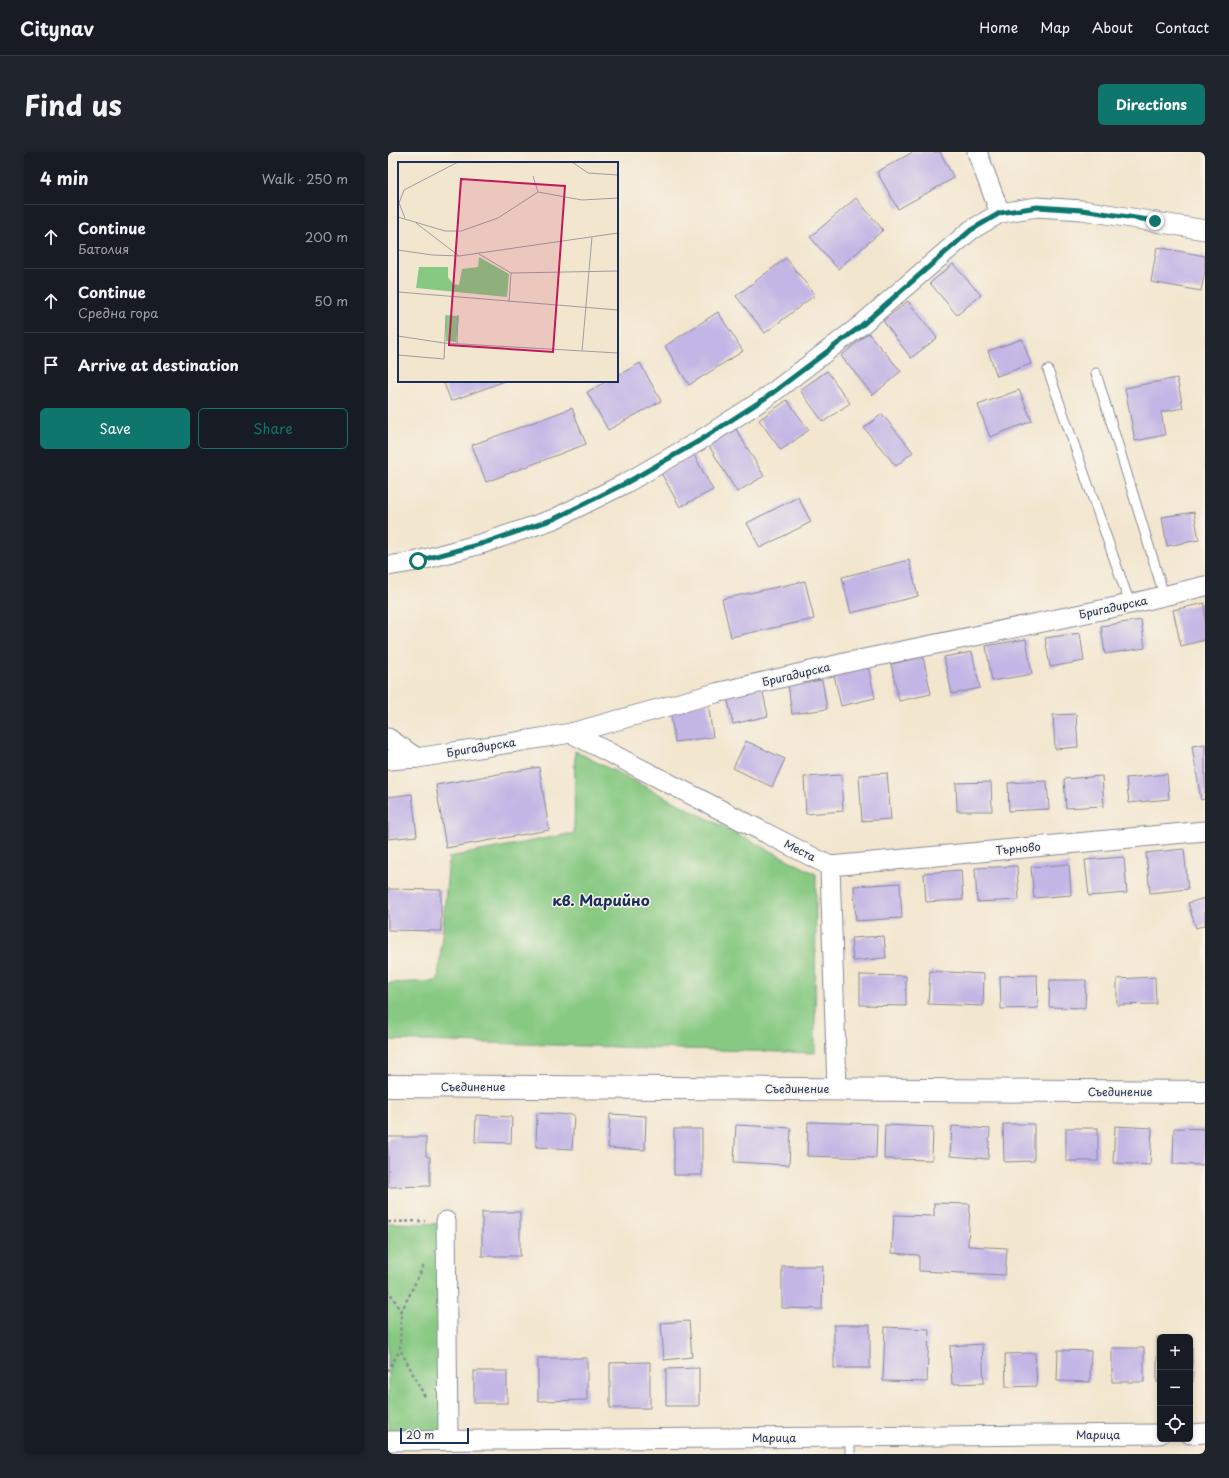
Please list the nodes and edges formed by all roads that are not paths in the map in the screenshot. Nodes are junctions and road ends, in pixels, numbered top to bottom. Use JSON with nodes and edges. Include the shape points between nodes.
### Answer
{"nodes":[{"id":1,"x":977,"y":152,"type":"edge"},
{"id":2,"x":1000,"y":213,"type":"junction"},
{"id":3,"x":1205,"y":230,"type":"edge"},
{"id":4,"x":1048,"y":370,"type":"dead end"},
{"id":5,"x":1096,"y":373,"type":"dead end"},
{"id":6,"x":388,"y":566,"type":"edge"},
{"id":7,"x":1205,"y":586,"type":"edge"},
{"id":8,"x":1164,"y":595,"type":"junction"},
{"id":9,"x":1130,"y":604,"type":"junction"},
{"id":10,"x":571,"y":733,"type":"junction"},
{"id":11,"x":388,"y":738,"type":"edge"},
{"id":12,"x":417,"y":758,"type":"junction"},
{"id":13,"x":388,"y":760,"type":"edge"},
{"id":14,"x":1205,"y":831,"type":"edge"},
{"id":15,"x":830,"y":866,"type":"junction"},
{"id":16,"x":388,"y":1086,"type":"edge"},
{"id":17,"x":837,"y":1089,"type":"junction"},
{"id":18,"x":1205,"y":1092,"type":"edge"},
{"id":19,"x":446,"y":1221,"type":"road end"},
{"id":20,"x":1157,"y":1434,"type":"edge"},
{"id":21,"x":1193,"y":1434,"type":"edge"},
{"id":22,"x":1205,"y":1434,"type":"edge"},
{"id":23,"x":448,"y":1440,"type":"junction"},
{"id":24,"x":388,"y":1441,"type":"edge"},
{"id":25,"x":850,"y":1445,"type":"edge"}],
"edges":[{"from":1,"to":2,"type":"street"},
{"from":2,"to":3,"type":"street","via":[[1037,207],[1082,210]]},
{"from":2,"to":6,"type":"street","via":[[971,230],[861,326],[767,397],[699,441],[626,483],[554,519],[476,545],[418,561]]},
{"from":4,"to":9,"type":"lane"},
{"from":5,"to":8,"type":"lane"},
{"from":7,"to":8,"type":"street","name":"Бригадирска"},
{"from":8,"to":9,"type":"street","name":"Бригадирска"},
{"from":9,"to":10,"type":"street","name":"Бригадирска","via":[[841,664],[716,693]]},
{"from":10,"to":12,"type":"street","name":"Бригадирска"},
{"from":10,"to":15,"type":"street","name":"Места"},
{"from":11,"to":12,"type":"street"},
{"from":12,"to":13,"type":"street","name":"Бригадирска"},
{"from":14,"to":15,"type":"street","name":"Търново"},
{"from":15,"to":17,"type":"street"},
{"from":16,"to":17,"type":"street","name":"Съединение"},
{"from":17,"to":18,"type":"street","name":"Съединение"},
{"from":19,"to":23,"type":"street"},
{"from":20,"to":25,"type":"street","name":"Марица"},
{"from":21,"to":22,"type":"street"},
{"from":23,"to":24,"type":"street","name":"Марица"},
{"from":23,"to":25,"type":"street","name":"Марица"}]}
